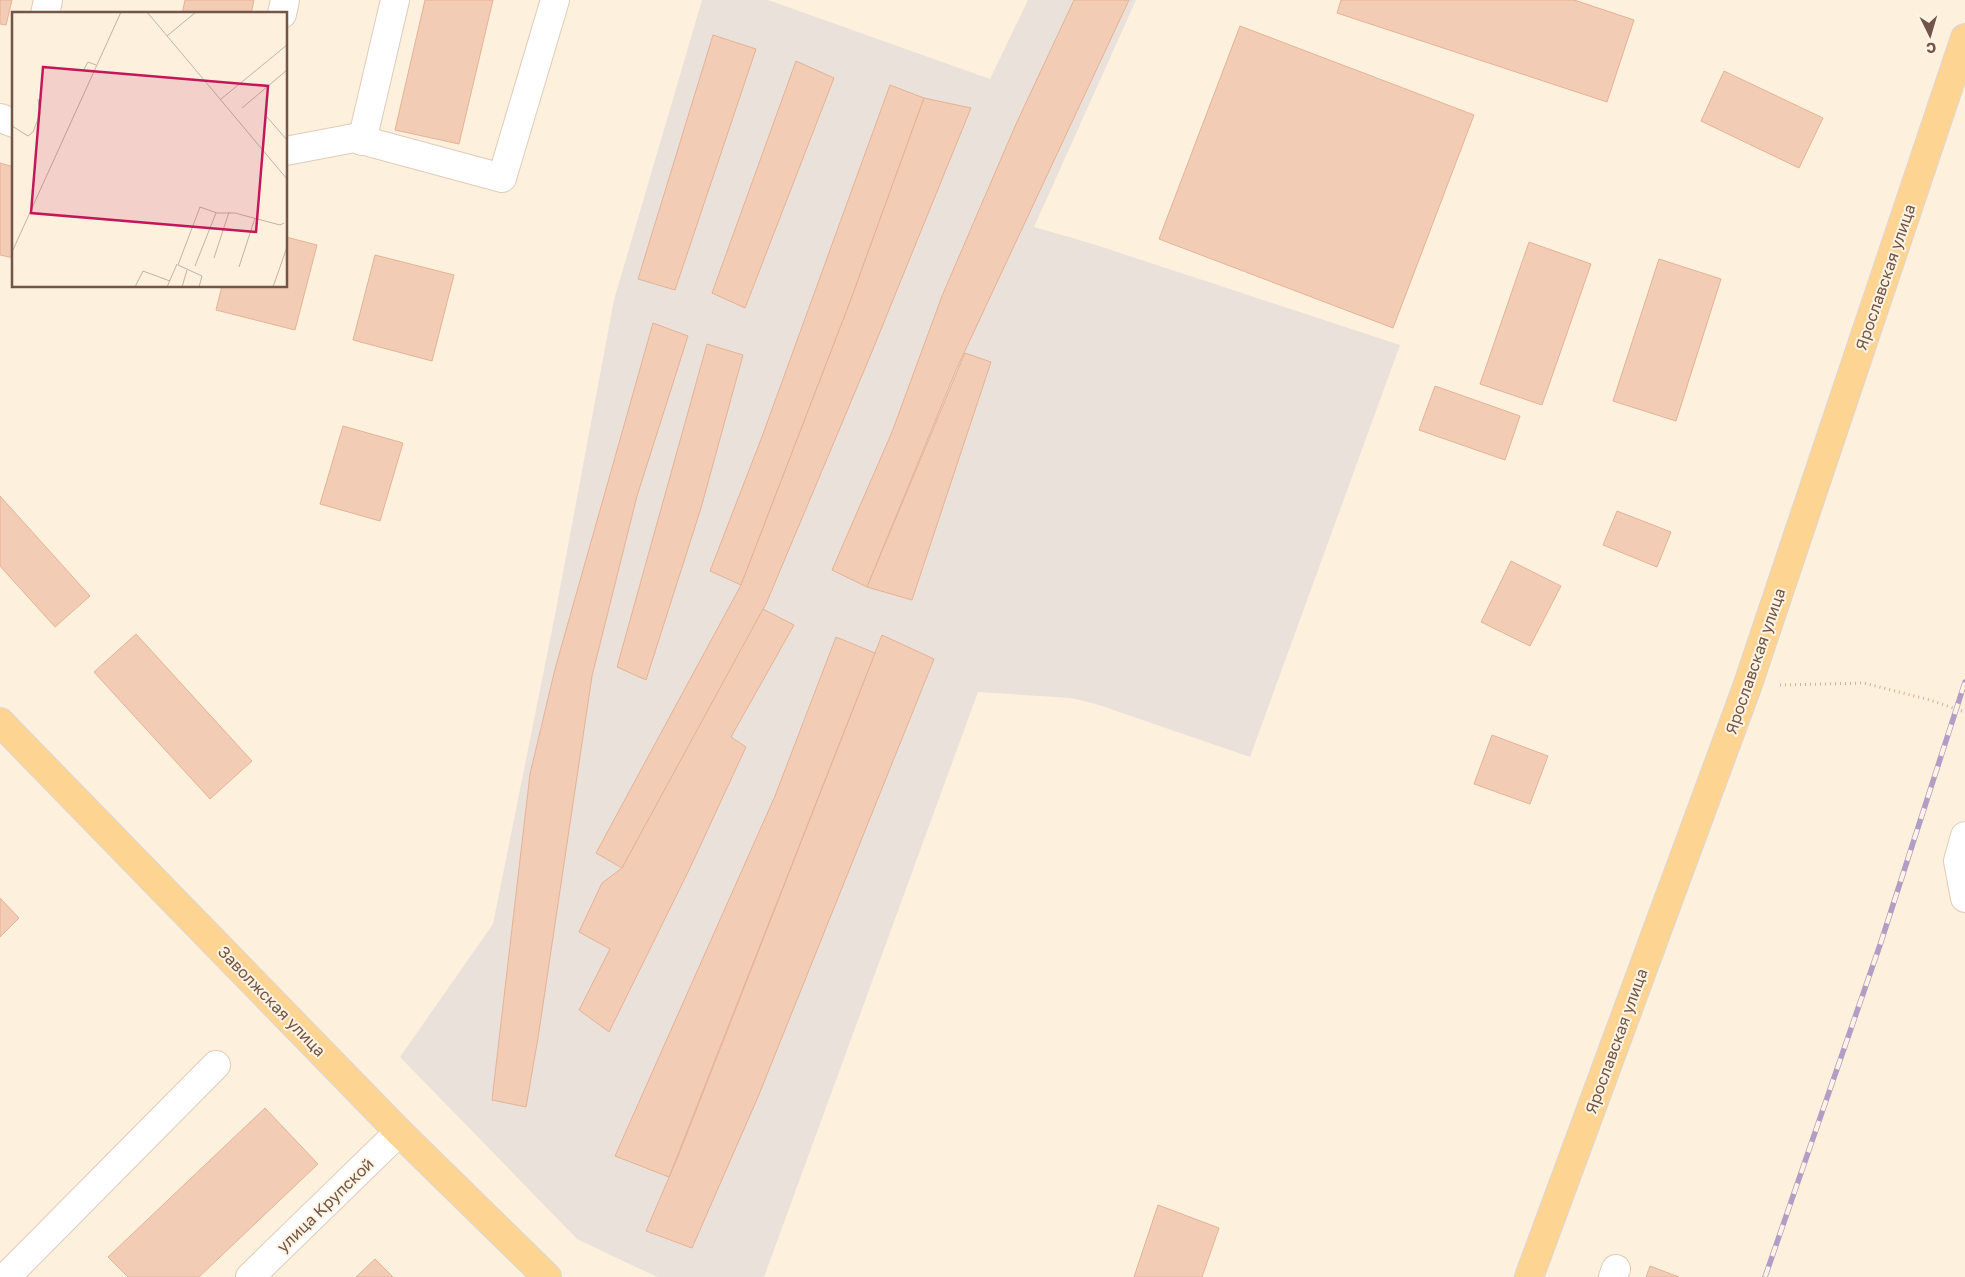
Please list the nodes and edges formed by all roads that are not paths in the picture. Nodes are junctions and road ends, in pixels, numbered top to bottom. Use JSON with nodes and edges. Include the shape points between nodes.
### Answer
{"nodes":[{"id":1,"x":395,"y":0,"type":"edge"},
{"id":2,"x":555,"y":0,"type":"edge"},
{"id":3,"x":1965,"y":38,"type":"edge"},
{"id":4,"x":0,"y":118,"type":"edge"},
{"id":5,"x":12,"y":122,"type":"edge"},
{"id":6,"x":362,"y":141,"type":"junction"},
{"id":7,"x":288,"y":151,"type":"edge"},
{"id":8,"x":0,"y":722,"type":"edge"},
{"id":9,"x":1965,"y":836,"type":"edge"},
{"id":10,"x":1965,"y":898,"type":"edge"},
{"id":11,"x":216,"y":1065,"type":"dead end"},
{"id":12,"x":399,"y":1132,"type":"junction"},
{"id":13,"x":6,"y":1277,"type":"edge"},
{"id":14,"x":250,"y":1277,"type":"edge"},
{"id":15,"x":547,"y":1277,"type":"edge"},
{"id":16,"x":1528,"y":1277,"type":"edge"}],
"edges":[{"from":1,"to":6,"type":"street"},
{"from":2,"to":6,"type":"street","via":[[502,178]]},
{"from":3,"to":16,"type":"main road","name":"Ярославская улица","via":[[1747,687]]},
{"from":4,"to":5,"type":"street"},
{"from":6,"to":7,"type":"street","via":[[354,138]]},
{"from":8,"to":12,"type":"main road","name":"Заволжская улица"},
{"from":9,"to":10,"type":"street","via":[[1958,861]]},
{"from":11,"to":13,"type":"street"},
{"from":12,"to":14,"type":"street","name":"улица Крупской"},
{"from":12,"to":15,"type":"main road","name":"Заволжская улица"}]}
